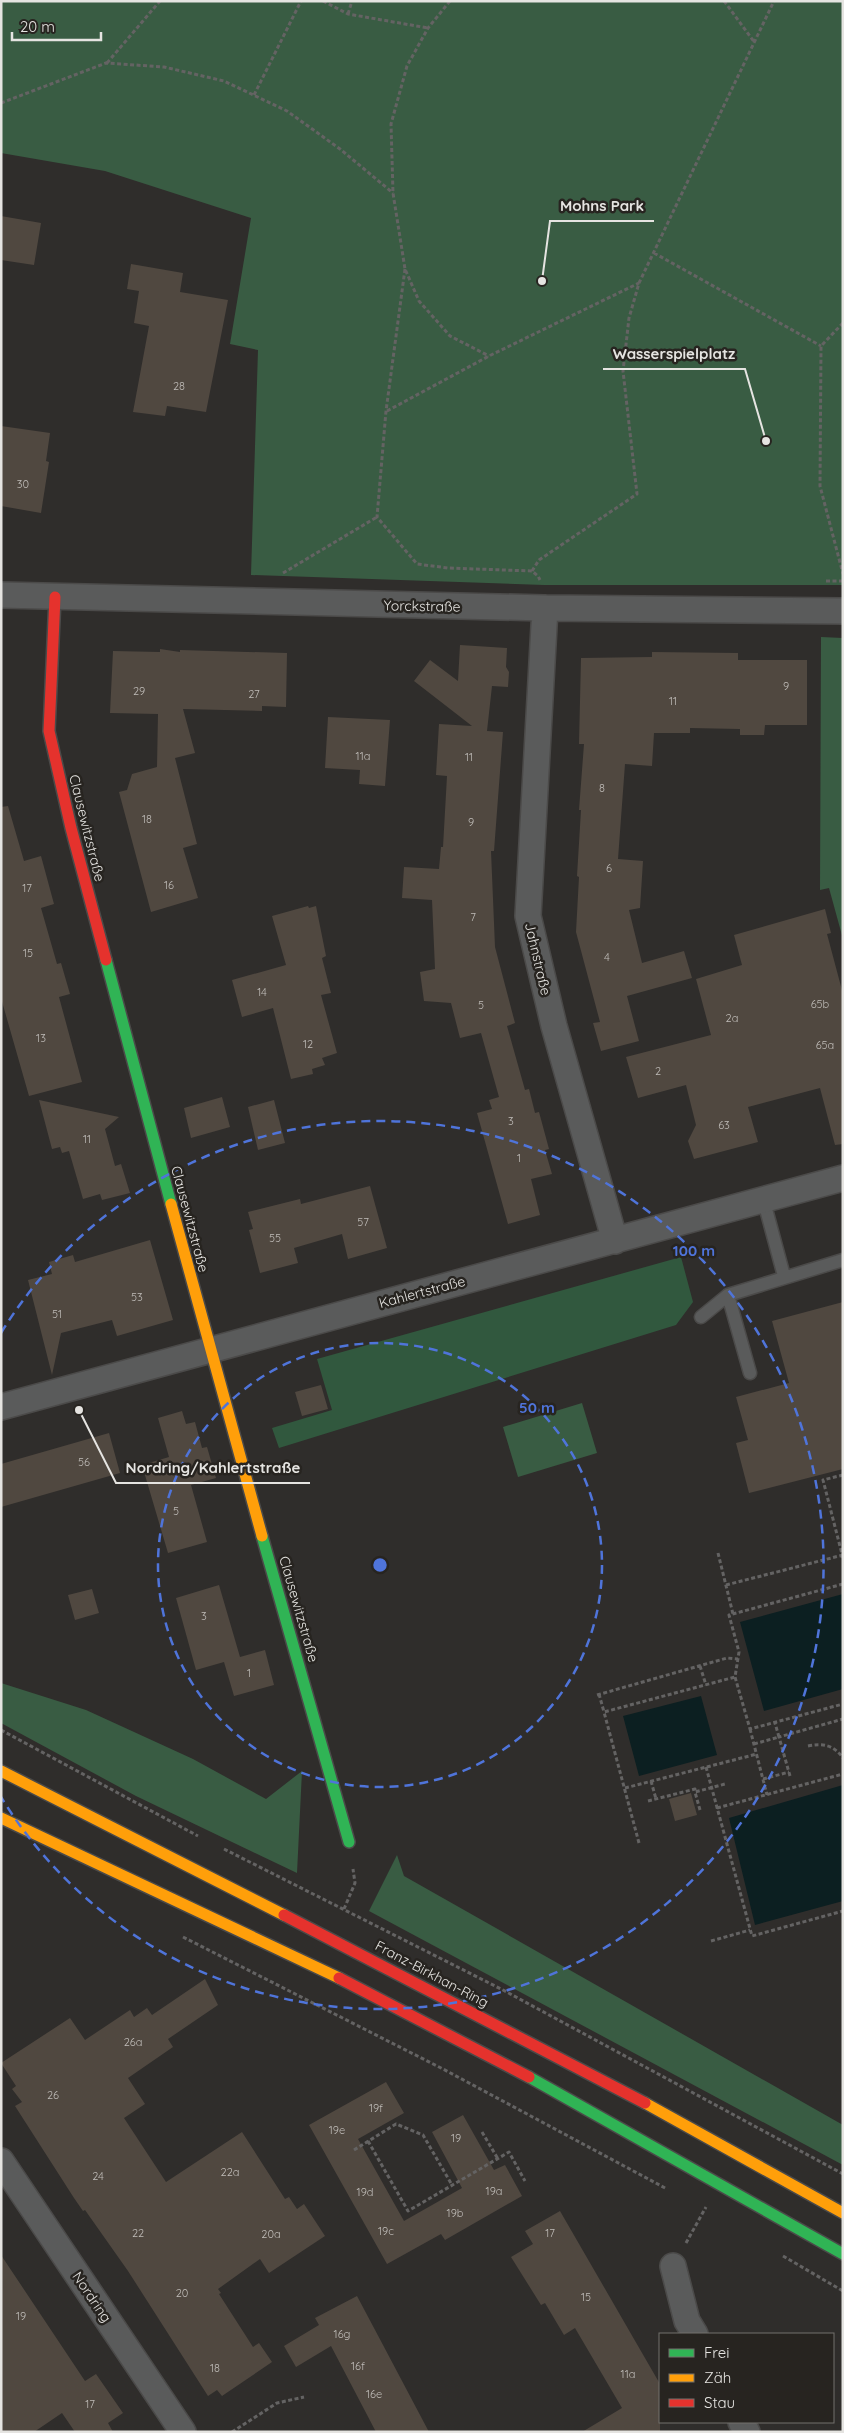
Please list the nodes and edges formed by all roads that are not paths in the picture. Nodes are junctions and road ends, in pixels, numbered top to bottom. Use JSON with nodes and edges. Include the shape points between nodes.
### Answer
{"nodes":[{"id":1,"x":1,"y":595,"type":"edge"},
{"id":2,"x":55,"y":597,"type":"junction"},
{"id":3,"x":546,"y":608,"type":"junction"},
{"id":4,"x":843,"y":611,"type":"edge"},
{"id":5,"x":843,"y":1178,"type":"edge"},
{"id":6,"x":762,"y":1198,"type":"junction"},
{"id":7,"x":615,"y":1241,"type":"junction"},
{"id":8,"x":843,"y":1260,"type":"edge"},
{"id":9,"x":784,"y":1276,"type":"junction"},
{"id":10,"x":728,"y":1295,"type":"junction"},
{"id":11,"x":701,"y":1317,"type":"dead end"},
{"id":12,"x":209,"y":1348,"type":"junction"},
{"id":13,"x":750,"y":1373,"type":"dead end"},
{"id":14,"x":1,"y":1407,"type":"edge"},
{"id":15,"x":1,"y":1771,"type":"edge"},
{"id":16,"x":1,"y":1818,"type":"edge"},
{"id":17,"x":349,"y":1842,"type":"road end"},
{"id":18,"x":1,"y":2161,"type":"edge"},
{"id":19,"x":843,"y":2213,"type":"edge"},
{"id":20,"x":843,"y":2254,"type":"edge"},
{"id":21,"x":673,"y":2266,"type":"road end"},
{"id":22,"x":694,"y":2333,"type":"edge"},
{"id":23,"x":184,"y":2432,"type":"edge"}],
"edges":[{"from":1,"to":2,"type":"street","name":"Yorckstraße"},
{"from":2,"to":3,"type":"street","name":"Yorckstraße"},
{"from":2,"to":12,"type":"main road","name":"Clausewitzstraße","via":[[49,731],[71,828]]},
{"from":3,"to":4,"type":"street","name":"Yorckstraße"},
{"from":3,"to":7,"type":"street","name":"Jahnstraße","via":[[528,916],[554,1026]]},
{"from":5,"to":6,"type":"street","name":"Kahlertstraße"},
{"from":6,"to":7,"type":"street","name":"Kahlertstraße"},
{"from":6,"to":9,"type":"lane"},
{"from":7,"to":12,"type":"street","name":"Kahlertstraße"},
{"from":8,"to":9,"type":"lane"},
{"from":9,"to":10,"type":"lane"},
{"from":10,"to":11,"type":"lane"},
{"from":10,"to":13,"type":"lane"},
{"from":12,"to":14,"type":"street","name":"Kahlertstraße"},
{"from":12,"to":17,"type":"main road","name":"Clausewitzstraße"},
{"from":15,"to":19,"type":"main road","name":"Franz-Birkhan-Ring","via":[[428,1988]]},
{"from":16,"to":20,"type":"main road","via":[[204,1911],[398,2008],[592,2111]]},
{"from":18,"to":23,"type":"street","name":"Nordring"},
{"from":21,"to":22,"type":"street","via":[[687,2321]]}]}
